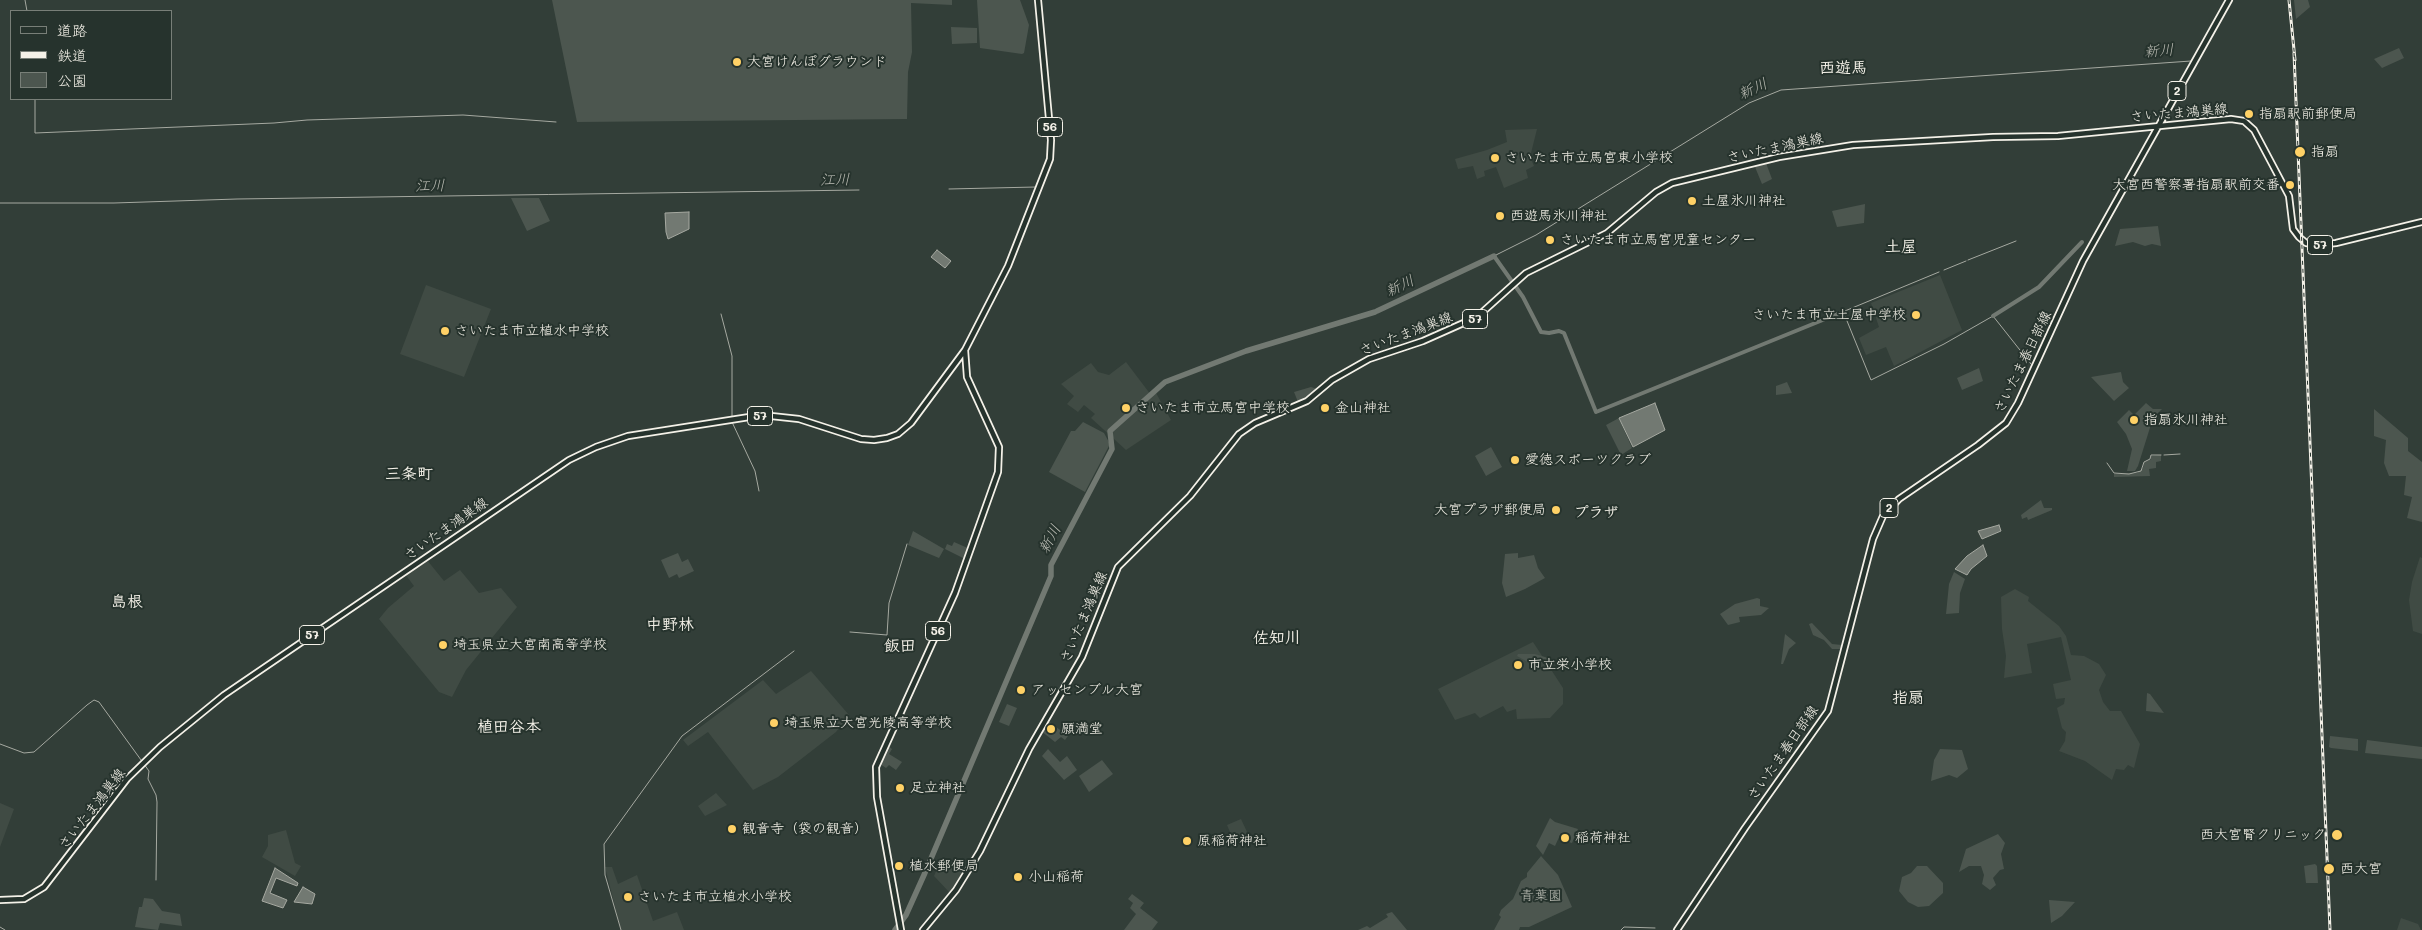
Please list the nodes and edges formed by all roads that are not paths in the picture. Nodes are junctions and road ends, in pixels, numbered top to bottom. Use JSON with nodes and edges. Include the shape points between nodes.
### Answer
{"nodes":[{"id":1,"x":1038,"y":0,"type":"edge"},
{"id":2,"x":2228,"y":0,"type":"edge"},
{"id":3,"x":2157,"y":126,"type":"junction"},
{"id":4,"x":2422,"y":222,"type":"edge"},
{"id":5,"x":965,"y":350,"type":"junction"},
{"id":6,"x":0,"y":900,"type":"edge"},
{"id":7,"x":901,"y":930,"type":"edge"},
{"id":8,"x":923,"y":930,"type":"edge"},
{"id":9,"x":1677,"y":930,"type":"edge"}],
"edges":[{"from":1,"to":5,"type":"main road","number":"56","via":[[1050,159],[1014,254]]},
{"from":2,"to":3,"type":"main road","name":"さいたま春日部線","number":"2"},
{"from":3,"to":4,"type":"main road","name":"さいたま鴻巣線","number":"57","via":[[2231,119],[2250,124],[2288,196],[2293,229],[2306,243],[2336,243]]},
{"from":3,"to":8,"type":"main road","name":"さいたま鴻巣線","number":"57","via":[[2058,136],[1853,145],[1779,157],[1679,180],[1656,192],[1600,237],[1532,268],[1477,317],[1374,357],[1332,380],[1307,401],[1247,428],[1229,445],[1190,496],[1118,568],[1082,656],[1029,749],[980,851],[956,890]]},
{"from":3,"to":9,"type":"main road","name":"さいたま春日部線","number":"2","via":[[2082,264],[2006,423],[1899,499],[1880,520],[1828,710]]},
{"from":5,"to":6,"type":"main road","name":"さいたま鴻巣線","number":"57","via":[[911,423],[887,438],[861,438],[800,419],[762,415],[628,436],[569,460],[224,694],[127,779],[44,887],[24,899]]},
{"from":5,"to":7,"type":"main road","number":"56","via":[[967,377],[997,440],[1000,464],[958,585],[876,766],[876,797]]}]}
